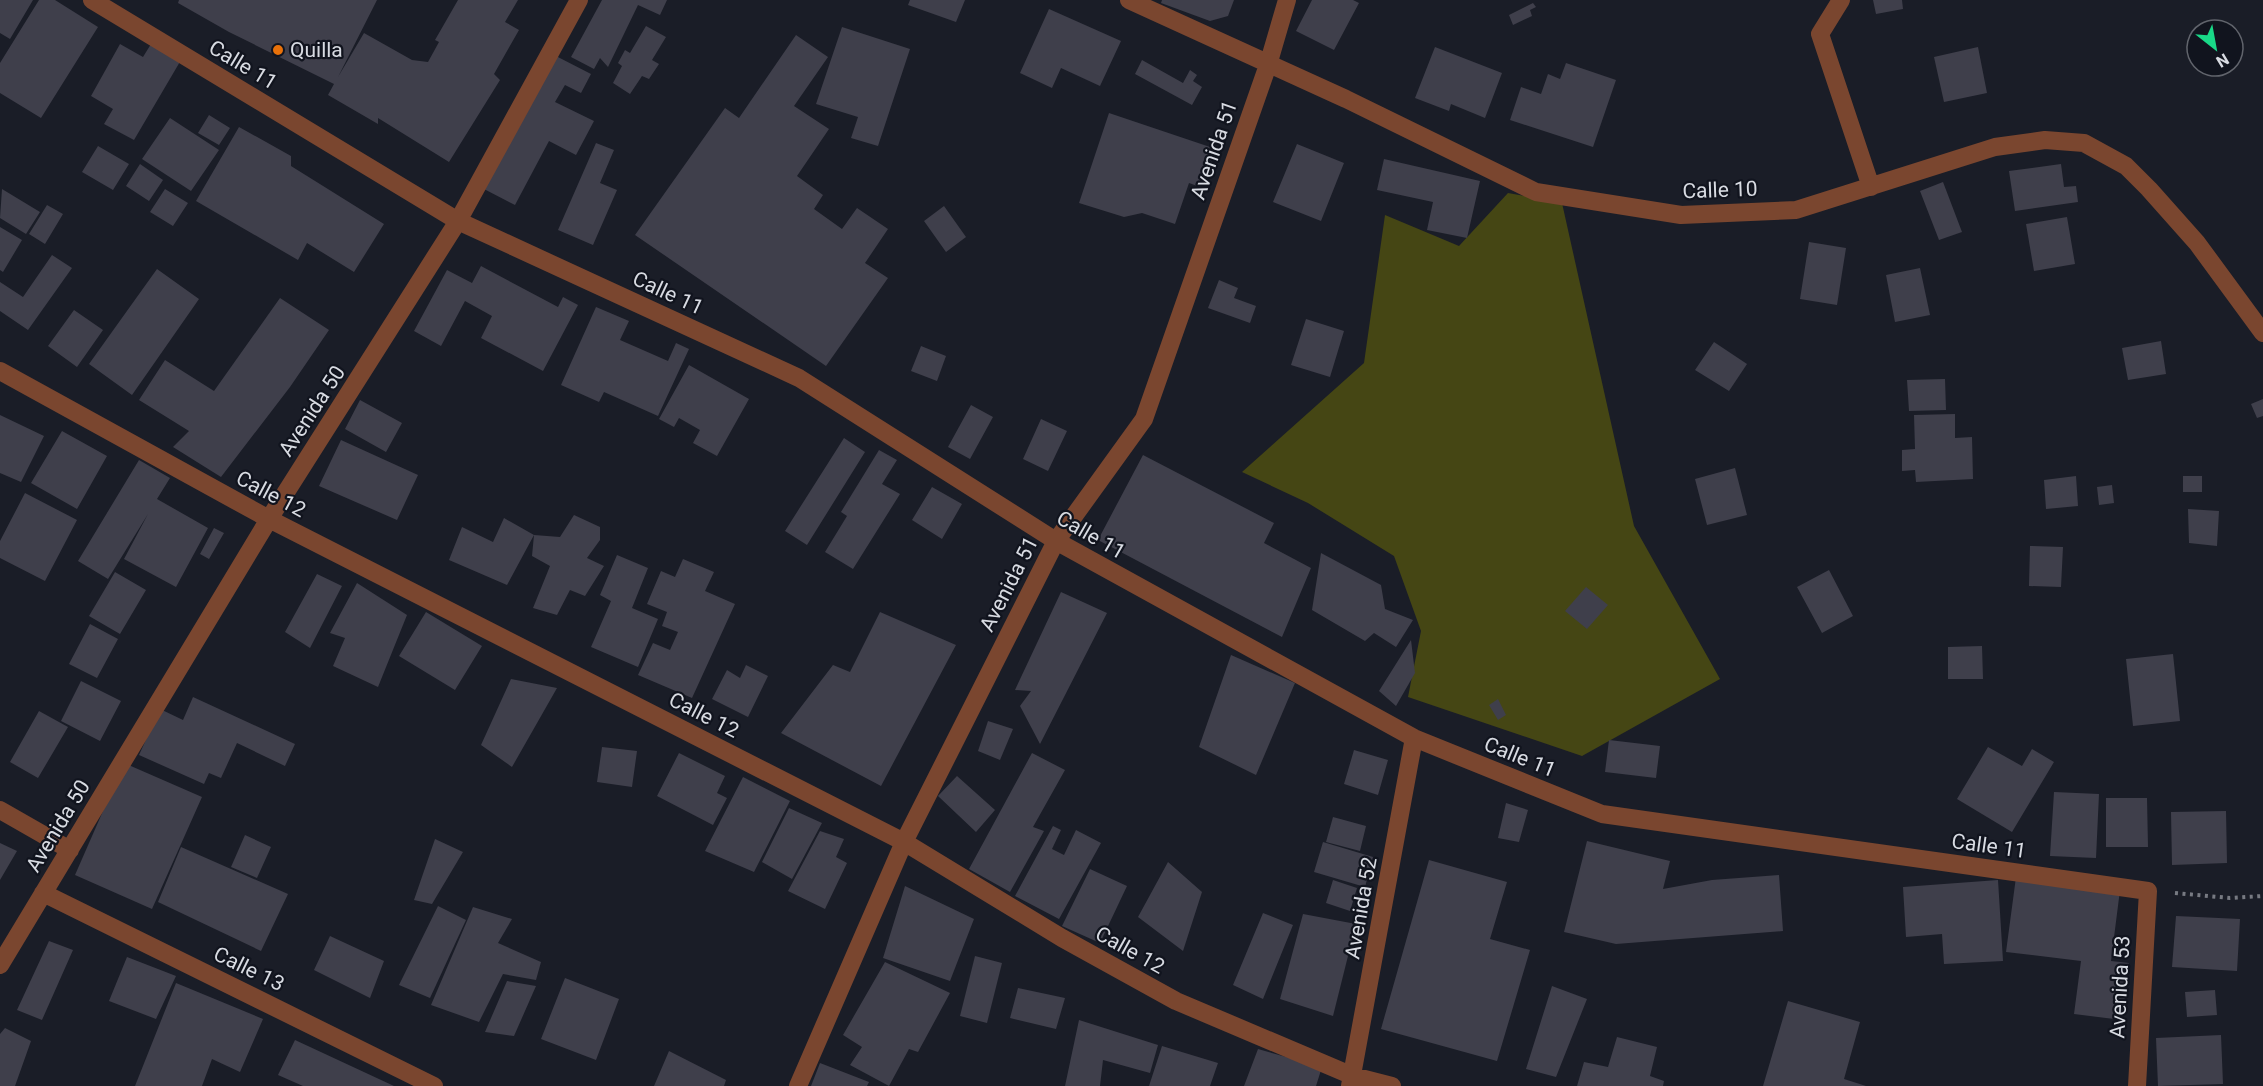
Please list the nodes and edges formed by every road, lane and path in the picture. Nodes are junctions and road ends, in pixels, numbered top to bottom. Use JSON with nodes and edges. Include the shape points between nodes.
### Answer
{"nodes":[{"id":1,"x":92,"y":0,"type":"edge"},
{"id":2,"x":579,"y":0,"type":"edge"},
{"id":3,"x":1129,"y":0,"type":"edge"},
{"id":4,"x":1287,"y":0,"type":"edge"},
{"id":5,"x":1841,"y":0,"type":"edge"},
{"id":6,"x":1268,"y":65,"type":"junction"},
{"id":7,"x":1871,"y":187,"type":"junction"},
{"id":8,"x":458,"y":221,"type":"junction"},
{"id":9,"x":2263,"y":333,"type":"edge"},
{"id":10,"x":0,"y":370,"type":"edge"},
{"id":11,"x":269,"y":519,"type":"junction"},
{"id":12,"x":1056,"y":542,"type":"junction"},
{"id":13,"x":1414,"y":738,"type":"junction"},
{"id":14,"x":0,"y":810,"type":"edge"},
{"id":15,"x":904,"y":842,"type":"junction"},
{"id":16,"x":70,"y":850,"type":"junction"},
{"id":17,"x":2148,"y":891,"type":"junction"},
{"id":18,"x":43,"y":893,"type":"junction"},
{"id":19,"x":2263,"y":896,"type":"edge"},
{"id":20,"x":0,"y":965,"type":"edge"},
{"id":21,"x":1352,"y":1081,"type":"edge"},
{"id":22,"x":434,"y":1086,"type":"edge"},
{"id":23,"x":798,"y":1086,"type":"edge"},
{"id":24,"x":1392,"y":1086,"type":"edge"},
{"id":25,"x":2137,"y":1086,"type":"edge"}],
"edges":[{"from":1,"to":8,"type":"street","name":"Calle 11"},
{"from":2,"to":8,"type":"street","name":"Avenida 50"},
{"from":3,"to":6,"type":"street","name":"Calle 10"},
{"from":4,"to":6,"type":"street","name":"Avenida 51"},
{"from":5,"to":7,"type":"street","via":[[1820,34]]},
{"from":6,"to":7,"type":"street","name":"Calle 10","via":[[1536,192],[1681,215],[1796,210]]},
{"from":6,"to":12,"type":"street","name":"Avenida 51","via":[[1144,419]]},
{"from":7,"to":9,"type":"street","name":"Calle 10","via":[[1995,147],[2044,140],[2084,143],[2126,166],[2149,189],[2197,243]]},
{"from":8,"to":11,"type":"street","name":"Avenida 50"},
{"from":8,"to":12,"type":"street","name":"Calle 11","via":[[799,378]]},
{"from":10,"to":11,"type":"street","name":"Calle 12"},
{"from":11,"to":15,"type":"street","name":"Calle 12"},
{"from":11,"to":16,"type":"street","name":"Avenida 50"},
{"from":12,"to":13,"type":"street","name":"Calle 11"},
{"from":12,"to":15,"type":"street","name":"Avenida 51"},
{"from":13,"to":17,"type":"street","name":"Calle 11","via":[[1602,814]]},
{"from":13,"to":21,"type":"street","name":"Avenida 52"},
{"from":14,"to":16,"type":"street"},
{"from":15,"to":21,"type":"street","name":"Calle 12","via":[[1062,938],[1176,1001]]},
{"from":15,"to":23,"type":"street","name":"Avenida 51"},
{"from":16,"to":18,"type":"street","name":"Avenida 50"},
{"from":17,"to":19,"type":"path"},
{"from":17,"to":25,"type":"street","name":"Avenida 53"},
{"from":18,"to":20,"type":"street","name":"Avenida 50"},
{"from":18,"to":22,"type":"street","name":"Calle 13"},
{"from":21,"to":24,"type":"street","name":"Calle 12"}]}
